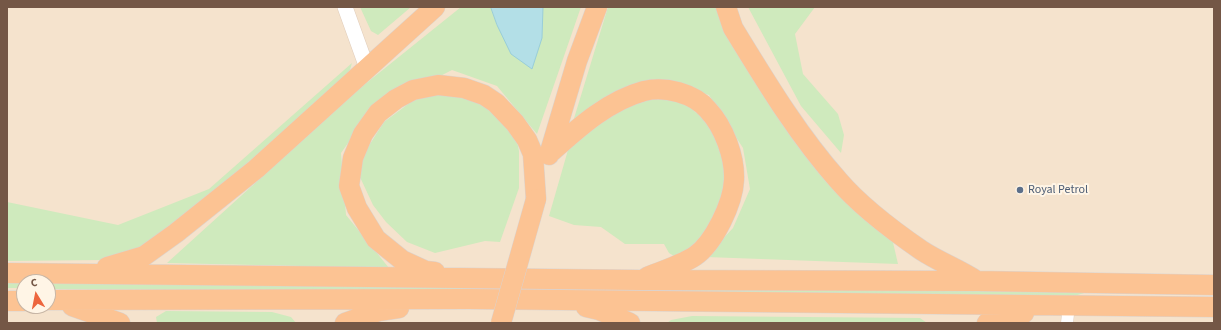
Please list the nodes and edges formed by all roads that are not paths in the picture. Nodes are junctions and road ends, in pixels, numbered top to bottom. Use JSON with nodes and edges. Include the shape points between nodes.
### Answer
{"nodes":[{"id":1,"x":345,"y":7,"type":"edge"},
{"id":2,"x":435,"y":7,"type":"edge"},
{"id":3,"x":597,"y":7,"type":"edge"},
{"id":4,"x":726,"y":7,"type":"edge"},
{"id":5,"x":367,"y":68,"type":"junction"},
{"id":6,"x":549,"y":154,"type":"junction"},
{"id":7,"x":536,"y":199,"type":"junction"},
{"id":8,"x":7,"y":273,"type":"edge"},
{"id":9,"x":87,"y":273,"type":"junction"},
{"id":10,"x":471,"y":279,"type":"junction"},
{"id":11,"x":640,"y":280,"type":"junction"},
{"id":12,"x":977,"y":281,"type":"junction"},
{"id":13,"x":1179,"y":285,"type":"junction"},
{"id":14,"x":1214,"y":285,"type":"edge"},
{"id":15,"x":468,"y":299,"type":"junction"},
{"id":16,"x":56,"y":300,"type":"edge"},
{"id":17,"x":554,"y":300,"type":"junction"},
{"id":18,"x":56,"y":305,"type":"edge"},
{"id":19,"x":1176,"y":306,"type":"junction"},
{"id":20,"x":1214,"y":307,"type":"edge"},
{"id":21,"x":1068,"y":314,"type":"edge"},
{"id":22,"x":120,"y":323,"type":"edge"},
{"id":23,"x":345,"y":323,"type":"edge"},
{"id":24,"x":502,"y":323,"type":"edge"},
{"id":25,"x":630,"y":323,"type":"edge"},
{"id":26,"x":987,"y":323,"type":"edge"}],
"edges":[{"from":1,"to":5,"type":"street"},
{"from":2,"to":5,"type":"highway"},
{"from":3,"to":6,"type":"highway","via":[[577,61]]},
{"from":4,"to":12,"type":"highway","via":[[733,28],[804,139],[838,181],[860,202],[923,251]]},
{"from":5,"to":9,"type":"highway","via":[[256,169],[169,238],[144,256]]},
{"from":6,"to":7,"type":"highway"},
{"from":6,"to":11,"type":"highway","via":[[582,125],[623,98],[645,91],[663,89],[679,92],[708,109],[719,125],[731,157],[734,180],[729,203],[710,241],[695,256]]},
{"from":7,"to":10,"type":"highway","via":[[533,154],[527,140],[496,103],[484,95],[464,88],[438,85],[413,90],[378,113],[363,134],[353,158],[349,186],[357,208],[376,239],[402,260],[426,271]]},
{"from":7,"to":24,"type":"highway","bridge":true},
{"from":8,"to":9,"type":"highway"},
{"from":9,"to":10,"type":"highway"},
{"from":10,"to":11,"type":"highway"},
{"from":11,"to":12,"type":"highway"},
{"from":12,"to":13,"type":"highway"},
{"from":13,"to":14,"type":"highway"},
{"from":13,"to":19,"type":"highway"},
{"from":15,"to":16,"type":"highway"},
{"from":15,"to":17,"type":"highway"},
{"from":15,"to":23,"type":"highway","via":[[379,311]]},
{"from":17,"to":21,"type":"highway"},
{"from":17,"to":25,"type":"highway","via":[[599,310]]},
{"from":18,"to":22,"type":"highway","via":[[70,306]]},
{"from":19,"to":20,"type":"highway"},
{"from":19,"to":21,"type":"highway"},
{"from":21,"to":26,"type":"highway","via":[[1005,316]]}]}
